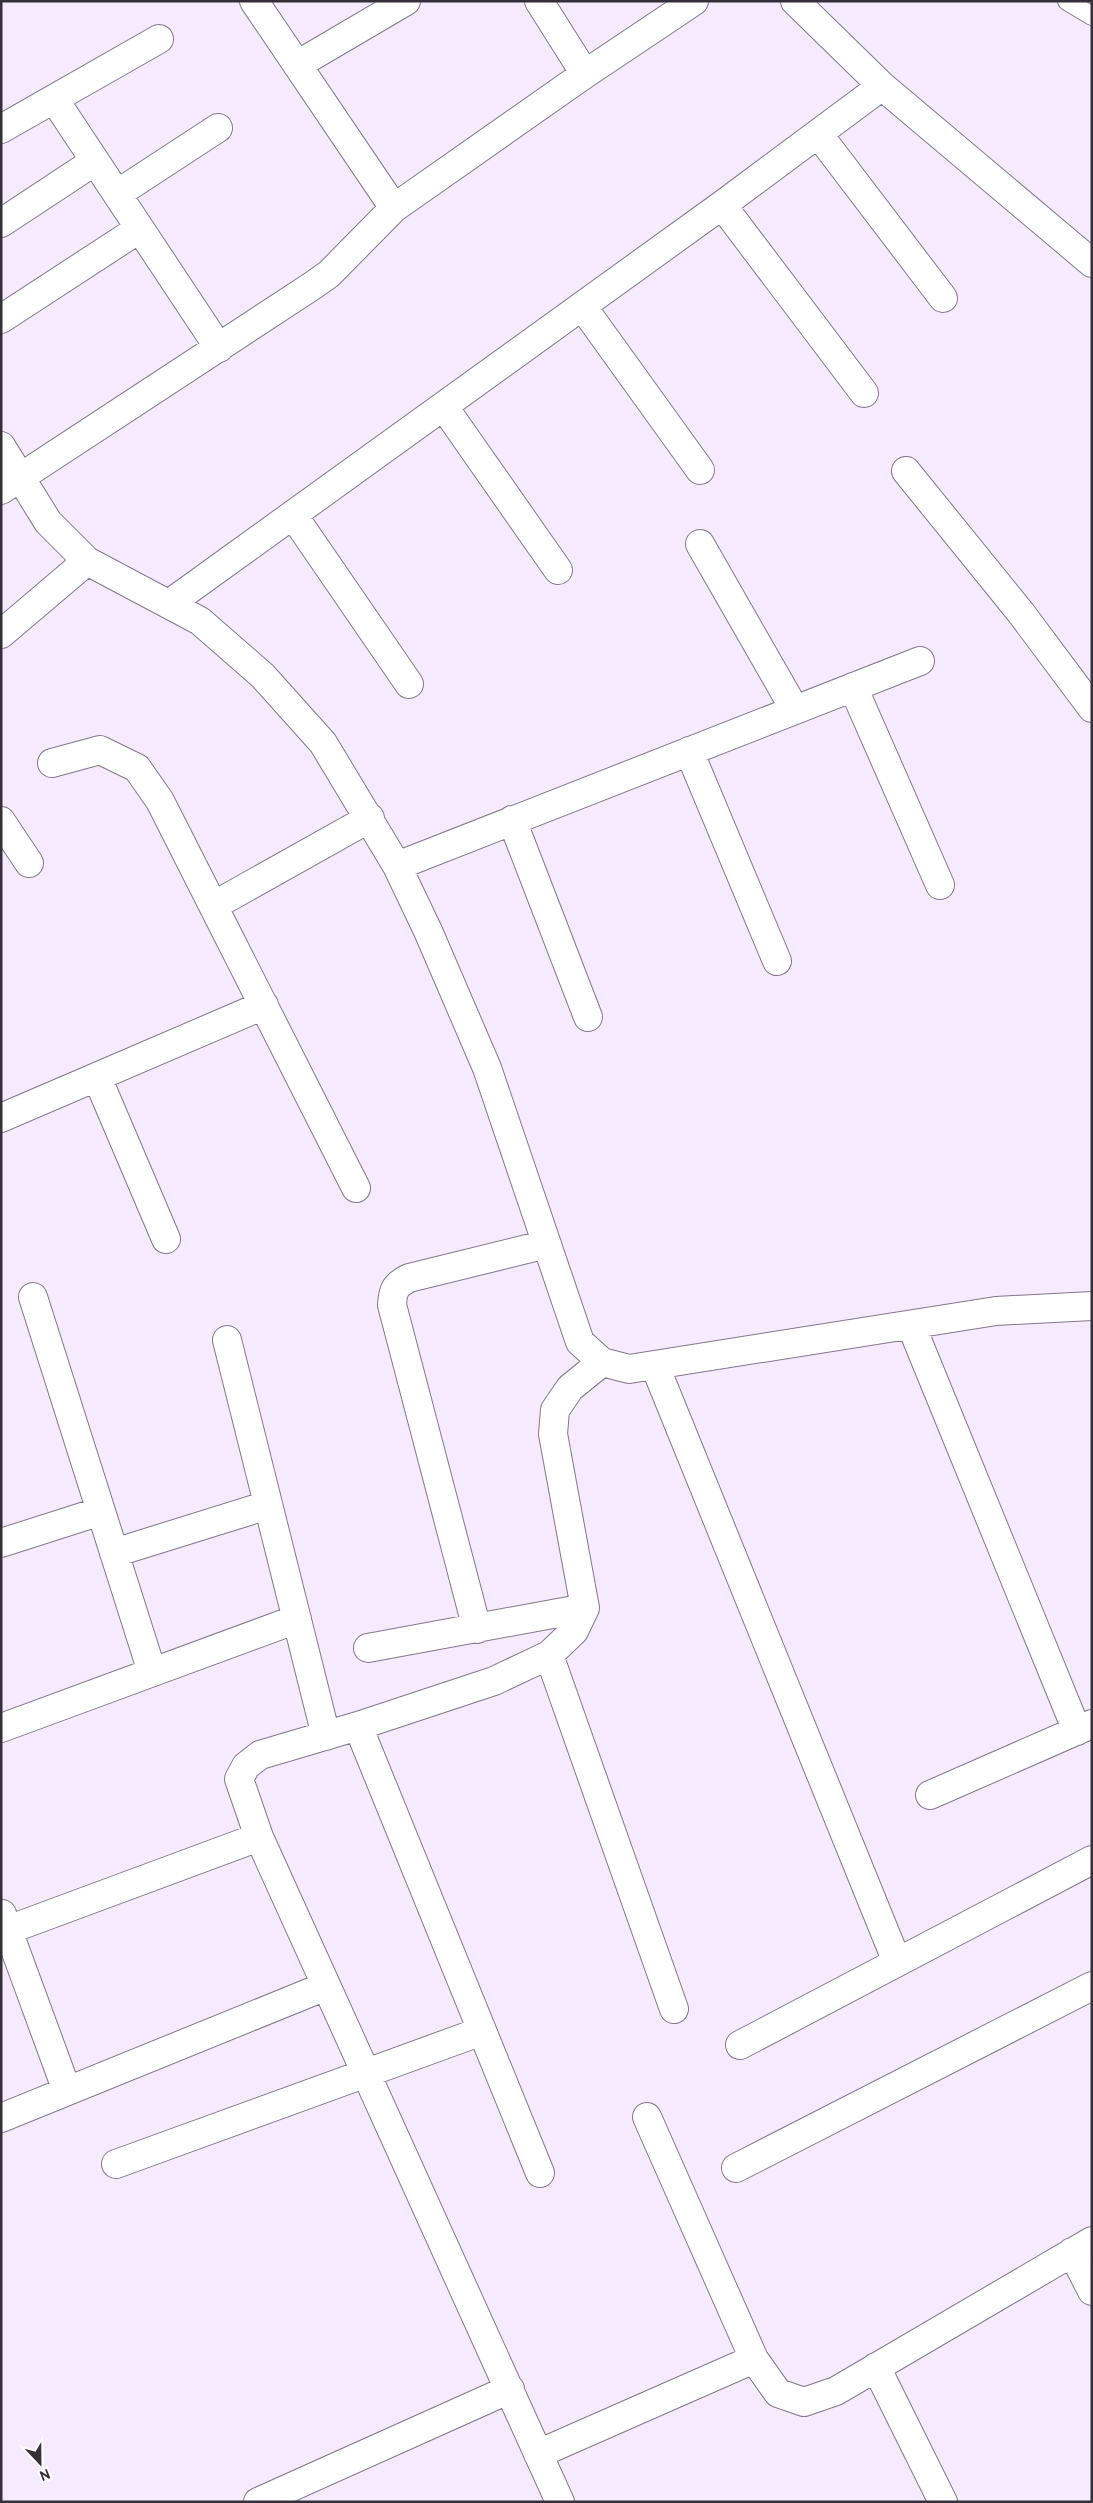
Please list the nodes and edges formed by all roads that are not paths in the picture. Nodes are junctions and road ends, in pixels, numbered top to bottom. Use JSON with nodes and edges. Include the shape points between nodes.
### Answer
{"nodes":[{"id":1,"x":254,"y":1,"type":"edge"},
{"id":2,"x":406,"y":1,"type":"edge"},
{"id":3,"x":539,"y":1,"type":"edge"},
{"id":4,"x":694,"y":1,"type":"edge"},
{"id":5,"x":795,"y":1,"type":"edge"},
{"id":6,"x":1067,"y":1,"type":"edge"},
{"id":7,"x":1092,"y":16,"type":"edge"},
{"id":8,"x":159,"y":40,"type":"dead end"},
{"id":9,"x":297,"y":66,"type":"junction"},
{"id":10,"x":585,"y":74,"type":"junction"},
{"id":11,"x":882,"y":86,"type":"junction"},
{"id":12,"x":54,"y":99,"type":"junction"},
{"id":13,"x":218,"y":128,"type":"dead end"},
{"id":14,"x":1,"y":129,"type":"edge"},
{"id":15,"x":819,"y":135,"type":"junction"},
{"id":16,"x":95,"y":161,"type":"junction"},
{"id":17,"x":117,"y":194,"type":"junction"},
{"id":18,"x":722,"y":205,"type":"junction"},
{"id":19,"x":394,"y":208,"type":"junction"},
{"id":20,"x":1,"y":223,"type":"edge"},
{"id":21,"x":140,"y":229,"type":"junction"},
{"id":22,"x":1092,"y":262,"type":"edge"},
{"id":23,"x":943,"y":298,"type":"dead end"},
{"id":24,"x":582,"y":306,"type":"junction"},
{"id":25,"x":1,"y":319,"type":"edge"},
{"id":26,"x":219,"y":348,"type":"junction"},
{"id":27,"x":864,"y":393,"type":"dead end"},
{"id":28,"x":444,"y":407,"type":"junction"},
{"id":29,"x":1,"y":446,"type":"edge"},
{"id":30,"x":700,"y":470,"type":"dead end"},
{"id":31,"x":906,"y":471,"type":"dead end"},
{"id":32,"x":10,"y":483,"type":"edge"},
{"id":33,"x":294,"y":515,"type":"junction"},
{"id":34,"x":700,"y":544,"type":"dead end"},
{"id":35,"x":87,"y":561,"type":"junction"},
{"id":36,"x":558,"y":570,"type":"dead end"},
{"id":37,"x":169,"y":604,"type":"junction"},
{"id":38,"x":1,"y":634,"type":"edge"},
{"id":39,"x":920,"y":661,"type":"dead end"},
{"id":40,"x":409,"y":684,"type":"dead end"},
{"id":41,"x":853,"y":687,"type":"junction"},
{"id":42,"x":1092,"y":708,"type":"edge"},
{"id":43,"x":795,"y":710,"type":"junction"},
{"id":44,"x":690,"y":751,"type":"junction"},
{"id":45,"x":52,"y":763,"type":"dead end"},
{"id":46,"x":370,"y":818,"type":"junction"},
{"id":47,"x":512,"y":820,"type":"junction"},
{"id":48,"x":1,"y":821,"type":"edge"},
{"id":49,"x":29,"y":863,"type":"dead end"},
{"id":50,"x":397,"y":866,"type":"junction"},
{"id":51,"x":940,"y":885,"type":"dead end"},
{"id":52,"x":213,"y":906,"type":"junction"},
{"id":53,"x":776,"y":961,"type":"dead end"},
{"id":54,"x":264,"y":1005,"type":"junction"},
{"id":55,"x":588,"y":1017,"type":"dead end"},
{"id":56,"x":97,"y":1077,"type":"junction"},
{"id":57,"x":1,"y":1118,"type":"edge"},
{"id":58,"x":356,"y":1188,"type":"dead end"},
{"id":59,"x":166,"y":1239,"type":"dead end"},
{"id":60,"x":547,"y":1244,"type":"junction"},
{"id":61,"x":33,"y":1297,"type":"dead end"},
{"id":62,"x":1092,"y":1306,"type":"edge"},
{"id":63,"x":911,"y":1325,"type":"junction"},
{"id":64,"x":227,"y":1340,"type":"dead end"},
{"id":65,"x":602,"y":1362,"type":"junction"},
{"id":66,"x":655,"y":1366,"type":"junction"},
{"id":67,"x":268,"y":1505,"type":"junction"},
{"id":68,"x":101,"y":1511,"type":"junction"},
{"id":69,"x":1,"y":1543,"type":"edge"},
{"id":70,"x":114,"y":1554,"type":"junction"},
{"id":71,"x":584,"y":1608,"type":"junction"},
{"id":72,"x":297,"y":1620,"type":"junction"},
{"id":73,"x":477,"y":1629,"type":"junction"},
{"id":74,"x":368,"y":1648,"type":"dead end"},
{"id":75,"x":549,"y":1655,"type":"junction"},
{"id":76,"x":152,"y":1672,"type":"junction"},
{"id":77,"x":358,"y":1726,"type":"junction"},
{"id":78,"x":1084,"y":1727,"type":"edge"},
{"id":79,"x":1,"y":1728,"type":"edge"},
{"id":80,"x":326,"y":1736,"type":"junction"},
{"id":81,"x":930,"y":1795,"type":"dead end"},
{"id":82,"x":259,"y":1837,"type":"junction"},
{"id":83,"x":1092,"y":1860,"type":"edge"},
{"id":84,"x":4,"y":1921,"type":"edge"},
{"id":85,"x":897,"y":1962,"type":"junction"},
{"id":86,"x":326,"y":1986,"type":"junction"},
{"id":87,"x":1092,"y":1986,"type":"edge"},
{"id":88,"x":674,"y":2009,"type":"dead end"},
{"id":89,"x":482,"y":2031,"type":"junction"},
{"id":90,"x":740,"y":2045,"type":"dead end"},
{"id":91,"x":364,"y":2073,"type":"junction"},
{"id":92,"x":67,"y":2091,"type":"junction"},
{"id":93,"x":647,"y":2117,"type":"dead end"},
{"id":94,"x":1,"y":2118,"type":"edge"},
{"id":95,"x":116,"y":2164,"type":"dead end"},
{"id":96,"x":736,"y":2168,"type":"dead end"},
{"id":97,"x":540,"y":2173,"type":"dead end"},
{"id":98,"x":1082,"y":2246,"type":"edge"},
{"id":99,"x":1092,"y":2291,"type":"edge"},
{"id":100,"x":754,"y":2359,"type":"junction"},
{"id":101,"x":876,"y":2367,"type":"junction"},
{"id":102,"x":510,"y":2389,"type":"junction"},
{"id":103,"x":538,"y":2454,"type":"junction"},
{"id":104,"x":258,"y":2502,"type":"edge"},
{"id":105,"x":560,"y":2502,"type":"edge"},
{"id":106,"x":943,"y":2502,"type":"edge"}],
"edges":[{"from":1,"to":9,"type":"street"},
{"from":2,"to":9,"type":"street"},
{"from":3,"to":10,"type":"street"},
{"from":4,"to":10,"type":"street"},
{"from":5,"to":11,"type":"street"},
{"from":6,"to":7,"type":"lane"},
{"from":8,"to":12,"type":"street"},
{"from":9,"to":19,"type":"street"},
{"from":10,"to":19,"type":"street"},
{"from":11,"to":15,"type":"street"},
{"from":11,"to":22,"type":"street"},
{"from":12,"to":14,"type":"street"},
{"from":12,"to":16,"type":"street"},
{"from":13,"to":17,"type":"street"},
{"from":15,"to":18,"type":"street"},
{"from":15,"to":23,"type":"street"},
{"from":16,"to":17,"type":"street"},
{"from":16,"to":20,"type":"street"},
{"from":17,"to":21,"type":"street"},
{"from":18,"to":24,"type":"street"},
{"from":18,"to":27,"type":"street"},
{"from":19,"to":26,"type":"street","via":[[328,274]]},
{"from":21,"to":25,"type":"street"},
{"from":21,"to":26,"type":"street"},
{"from":24,"to":28,"type":"street"},
{"from":24,"to":30,"type":"street"},
{"from":26,"to":32,"type":"street"},
{"from":28,"to":33,"type":"street"},
{"from":28,"to":36,"type":"street"},
{"from":29,"to":32,"type":"street"},
{"from":31,"to":42,"type":"street","via":[[1021,613]]},
{"from":32,"to":35,"type":"street"},
{"from":33,"to":37,"type":"street"},
{"from":33,"to":40,"type":"street"},
{"from":34,"to":43,"type":"street"},
{"from":35,"to":37,"type":"street"},
{"from":35,"to":38,"type":"street"},
{"from":37,"to":46,"type":"street","via":[[200,621],[263,676],[323,743]]},
{"from":39,"to":41,"type":"street"},
{"from":41,"to":43,"type":"street"},
{"from":41,"to":51,"type":"street"},
{"from":43,"to":44,"type":"street"},
{"from":44,"to":47,"type":"street"},
{"from":44,"to":53,"type":"street"},
{"from":45,"to":52,"type":"street","via":[[100,750],[137,768],[160,801]]},
{"from":46,"to":50,"type":"street"},
{"from":46,"to":52,"type":"street"},
{"from":47,"to":50,"type":"street"},
{"from":47,"to":55,"type":"street"},
{"from":48,"to":49,"type":"street"},
{"from":50,"to":60,"type":"street","via":[[487,1068]]},
{"from":52,"to":54,"type":"street"},
{"from":54,"to":56,"type":"street"},
{"from":54,"to":58,"type":"street"},
{"from":56,"to":57,"type":"street"},
{"from":56,"to":59,"type":"street"},
{"from":60,"to":65,"type":"street","via":[[580,1342]]},
{"from":60,"to":73,"type":"street","via":[[408,1278],[392,1292],[392,1305]]},
{"from":61,"to":68,"type":"street"},
{"from":62,"to":63,"type":"street","via":[[996,1311]]},
{"from":63,"to":66,"type":"street"},
{"from":63,"to":78,"type":"street"},
{"from":64,"to":67,"type":"street"},
{"from":65,"to":66,"type":"street","via":[[629,1369]]},
{"from":65,"to":71,"type":"street","via":[[570,1388],[555,1410],[552,1434]]},
{"from":66,"to":85,"type":"street"},
{"from":67,"to":70,"type":"street"},
{"from":67,"to":72,"type":"street"},
{"from":68,"to":69,"type":"street"},
{"from":68,"to":70,"type":"street"},
{"from":70,"to":76,"type":"street"},
{"from":71,"to":73,"type":"street"},
{"from":71,"to":75,"type":"street","via":[[574,1631]]},
{"from":72,"to":76,"type":"street"},
{"from":72,"to":80,"type":"street"},
{"from":73,"to":74,"type":"street"},
{"from":75,"to":77,"type":"street","via":[[494,1681]]},
{"from":75,"to":88,"type":"street"},
{"from":76,"to":79,"type":"street"},
{"from":77,"to":80,"type":"street"},
{"from":77,"to":89,"type":"street"},
{"from":78,"to":81,"type":"street"},
{"from":80,"to":82,"type":"street","via":[[260,1755],[246,1766],[239,1779]]},
{"from":82,"to":84,"type":"street"},
{"from":82,"to":86,"type":"street"},
{"from":83,"to":85,"type":"street"},
{"from":84,"to":92,"type":"street"},
{"from":85,"to":90,"type":"street"},
{"from":86,"to":91,"type":"street"},
{"from":86,"to":92,"type":"street"},
{"from":87,"to":96,"type":"street"},
{"from":89,"to":91,"type":"street"},
{"from":89,"to":97,"type":"street"},
{"from":91,"to":95,"type":"street"},
{"from":91,"to":102,"type":"street"},
{"from":92,"to":94,"type":"street"},
{"from":93,"to":100,"type":"street"},
{"from":98,"to":99,"type":"street"},
{"from":98,"to":101,"type":"street"},
{"from":100,"to":101,"type":"street","via":[[778,2393],[804,2402],[836,2390]]},
{"from":100,"to":103,"type":"street"},
{"from":101,"to":106,"type":"street"},
{"from":102,"to":103,"type":"street"},
{"from":102,"to":104,"type":"street"},
{"from":103,"to":105,"type":"street"}]}
